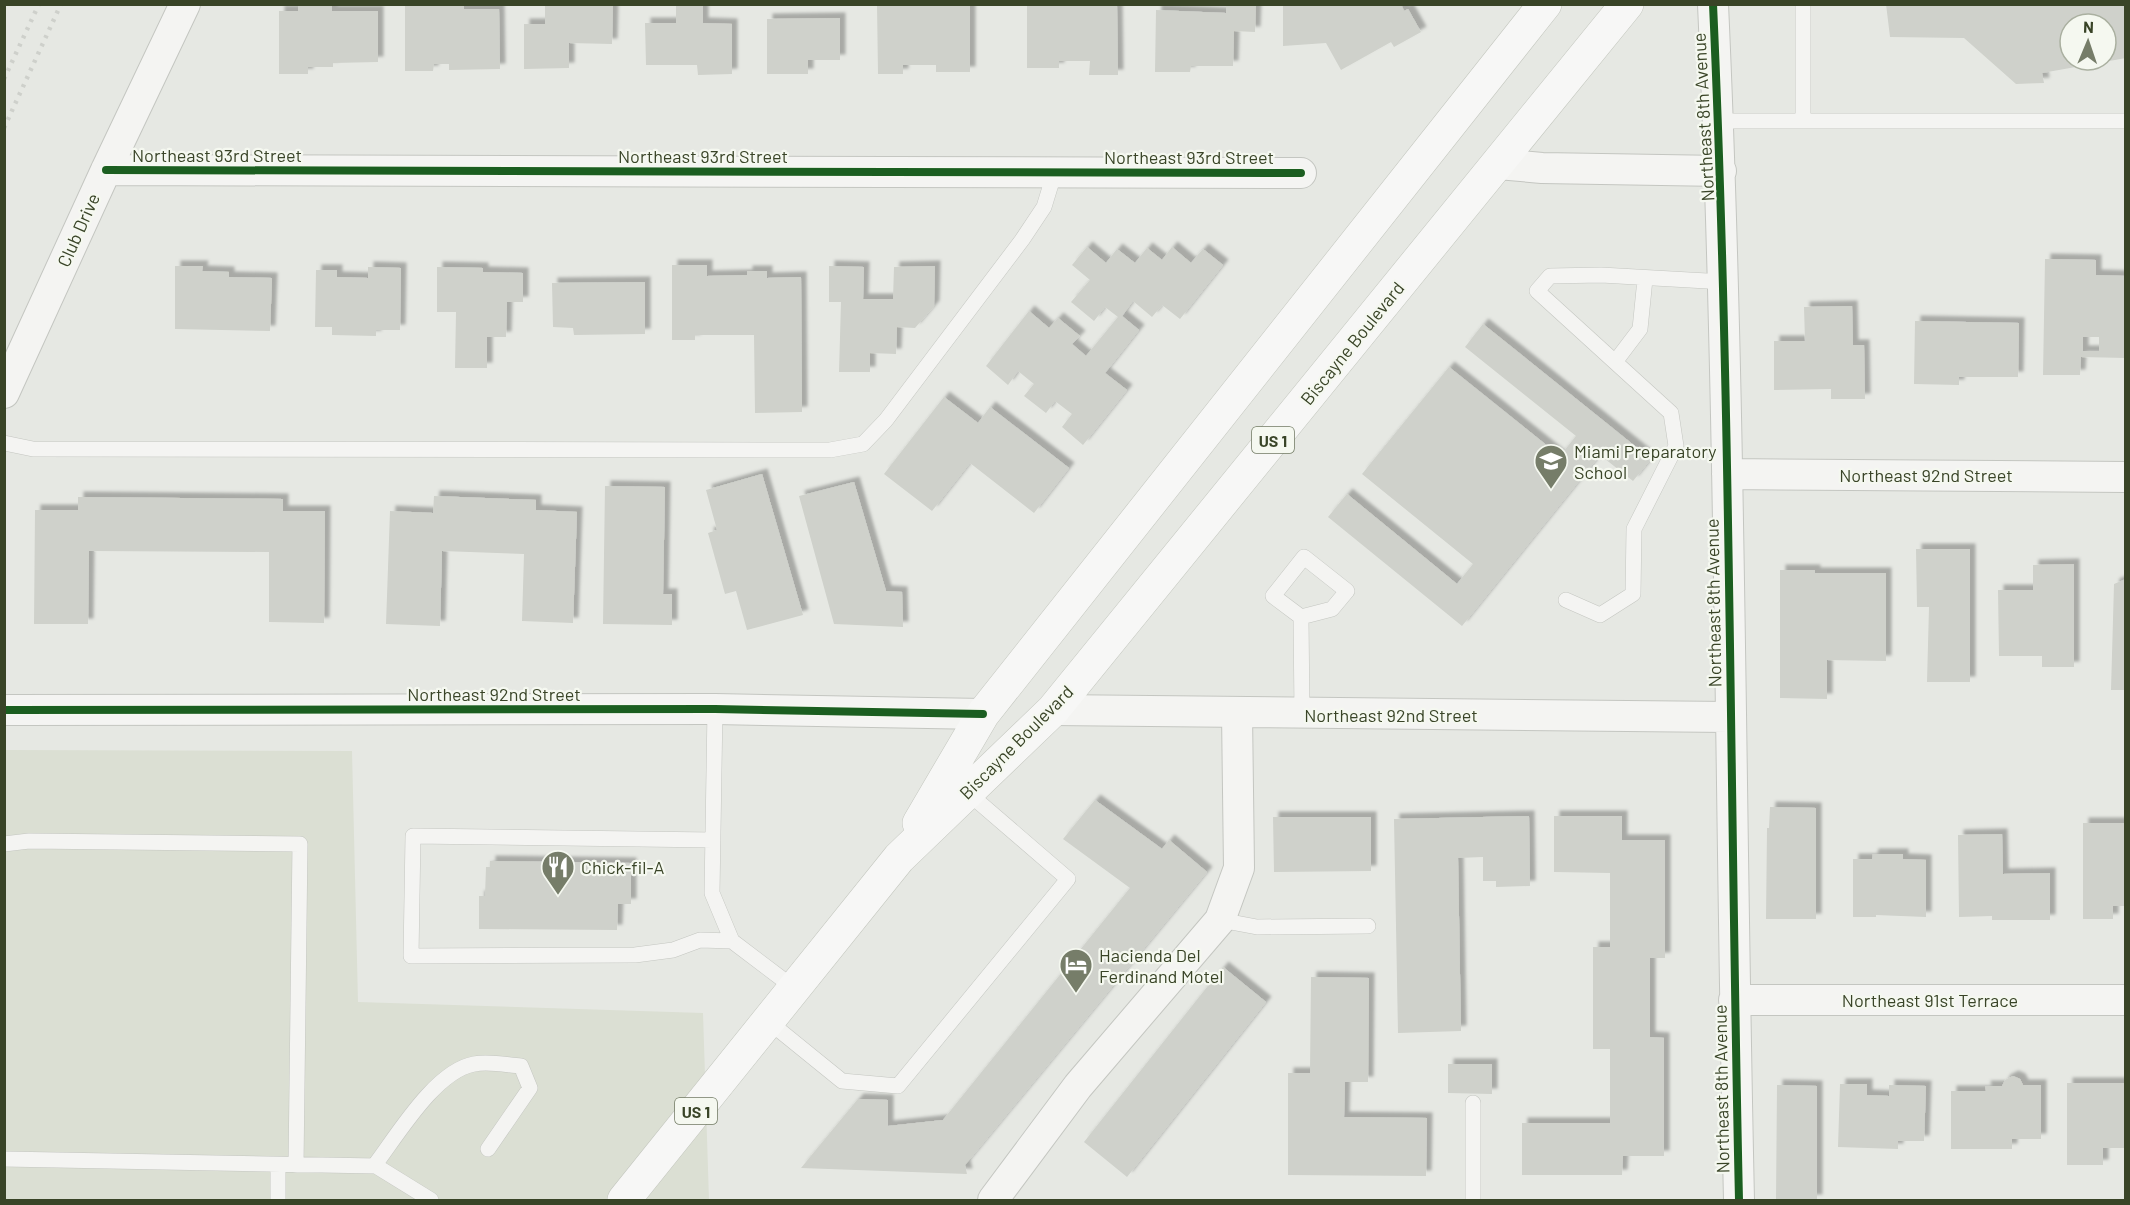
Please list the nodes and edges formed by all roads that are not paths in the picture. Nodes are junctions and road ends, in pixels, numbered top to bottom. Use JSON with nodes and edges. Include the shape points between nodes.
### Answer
{"nodes":[{"id":1,"x":185,"y":4,"type":"edge"},
{"id":2,"x":1545,"y":4,"type":"edge"},
{"id":3,"x":1627,"y":4,"type":"edge"},
{"id":4,"x":1713,"y":4,"type":"edge"},
{"id":5,"x":1803,"y":4,"type":"edge"},
{"id":6,"x":1718,"y":121,"type":"junction"},
{"id":7,"x":1803,"y":121,"type":"junction"},
{"id":8,"x":2126,"y":121,"type":"edge"},
{"id":9,"x":1498,"y":164,"type":"junction"},
{"id":10,"x":106,"y":170,"type":"junction"},
{"id":11,"x":1055,"y":171,"type":"junction"},
{"id":12,"x":1721,"y":171,"type":"junction"},
{"id":13,"x":1301,"y":172,"type":"dead end"},
{"id":14,"x":1645,"y":279,"type":"junction"},
{"id":15,"x":1725,"y":282,"type":"junction"},
{"id":16,"x":1614,"y":362,"type":"junction"},
{"id":17,"x":4,"y":393,"type":"edge"},
{"id":18,"x":4,"y":443,"type":"edge"},
{"id":19,"x":1727,"y":474,"type":"junction"},
{"id":20,"x":2126,"y":477,"type":"edge"},
{"id":21,"x":1566,"y":600,"type":"dead end"},
{"id":22,"x":1301,"y":617,"type":"junction"},
{"id":23,"x":715,"y":709,"type":"junction"},
{"id":24,"x":4,"y":710,"type":"edge"},
{"id":25,"x":1053,"y":710,"type":"junction"},
{"id":26,"x":983,"y":714,"type":"junction"},
{"id":27,"x":1237,"y":714,"type":"junction"},
{"id":28,"x":1302,"y":714,"type":"junction"},
{"id":29,"x":1729,"y":717,"type":"junction"},
{"id":30,"x":967,"y":792,"type":"junction"},
{"id":31,"x":713,"y":840,"type":"junction"},
{"id":32,"x":4,"y":844,"type":"edge"},
{"id":33,"x":899,"y":858,"type":"junction"},
{"id":34,"x":1220,"y":920,"type":"junction"},
{"id":35,"x":1368,"y":926,"type":"dead end"},
{"id":36,"x":732,"y":941,"type":"junction"},
{"id":37,"x":794,"y":988,"type":"junction"},
{"id":38,"x":1734,"y":1000,"type":"junction"},
{"id":39,"x":2126,"y":1000,"type":"edge"},
{"id":40,"x":768,"y":1021,"type":"junction"},
{"id":41,"x":1473,"y":1103,"type":"dead end"},
{"id":42,"x":489,"y":1149,"type":"dead end"},
{"id":43,"x":4,"y":1159,"type":"edge"},
{"id":44,"x":279,"y":1165,"type":"junction"},
{"id":45,"x":296,"y":1165,"type":"junction"},
{"id":46,"x":374,"y":1166,"type":"junction"},
{"id":47,"x":423,"y":1198,"type":"edge"},
{"id":48,"x":278,"y":1200,"type":"edge"},
{"id":49,"x":624,"y":1200,"type":"edge"},
{"id":50,"x":993,"y":1200,"type":"edge"},
{"id":51,"x":1473,"y":1200,"type":"edge"},
{"id":52,"x":1739,"y":1200,"type":"edge"}],
"edges":[{"from":1,"to":10,"type":"street","name":"Club Drive"},
{"from":2,"to":26,"type":"main road","name":"Biscayne Boulevard","number":"US 1"},
{"from":3,"to":9,"type":"main road","name":"Biscayne Boulevard","number":"US 1"},
{"from":4,"to":6,"type":"street","name":"Northeast 8th Avenue"},
{"from":5,"to":7,"type":"lane"},
{"from":6,"to":7,"type":"lane"},
{"from":6,"to":12,"type":"street","name":"Northeast 8th Avenue"},
{"from":7,"to":8,"type":"lane"},
{"from":9,"to":12,"type":"street"},
{"from":9,"to":25,"type":"main road","name":"Biscayne Boulevard","number":"US 1"},
{"from":10,"to":11,"type":"street","name":"Northeast 93rd Street"},
{"from":10,"to":17,"type":"street","name":"Club Drive"},
{"from":11,"to":13,"type":"street","name":"Northeast 93rd Street"},
{"from":11,"to":18,"type":"lane","via":[[1044,207],[1022,240],[886,420],[862,444],[830,450],[758,450],[33,449]]},
{"from":12,"to":15,"type":"street","name":"Northeast 8th Avenue"},
{"from":14,"to":15,"type":"lane"},
{"from":14,"to":16,"type":"lane","via":[[1640,329]]},
{"from":14,"to":16,"type":"lane","via":[[1550,276],[1537,291]]},
{"from":15,"to":19,"type":"street","name":"Northeast 8th Avenue"},
{"from":16,"to":21,"type":"lane","via":[[1671,414],[1676,446],[1634,529],[1633,594],[1600,615]]},
{"from":19,"to":20,"type":"street","name":"Northeast 92nd Street"},
{"from":19,"to":29,"type":"street","name":"Northeast 8th Avenue"},
{"from":22,"to":22,"type":"lane","via":[[1273,596],[1304,556],[1347,591],[1332,609]]},
{"from":22,"to":28,"type":"lane"},
{"from":23,"to":24,"type":"street","name":"Northeast 92nd Street"},
{"from":23,"to":26,"type":"street","name":"Northeast 92nd Street"},
{"from":23,"to":31,"type":"lane"},
{"from":25,"to":27,"type":"street","name":"Northeast 92nd Street"},
{"from":25,"to":30,"type":"main road","name":"Biscayne Boulevard","number":"US 1"},
{"from":26,"to":33,"type":"main road","name":"Biscayne Boulevard","number":"US 1"},
{"from":27,"to":28,"type":"street","name":"Northeast 92nd Street"},
{"from":27,"to":34,"type":"street","via":[[1239,868]]},
{"from":28,"to":29,"type":"street","name":"Northeast 92nd Street"},
{"from":29,"to":38,"type":"street","name":"Northeast 8th Avenue"},
{"from":30,"to":33,"type":"main road","name":"Biscayne Boulevard","number":"US 1"},
{"from":30,"to":40,"type":"lane","via":[[1068,879],[898,1086],[842,1081]]},
{"from":31,"to":36,"type":"lane","via":[[712,893]]},
{"from":31,"to":36,"type":"lane","via":[[413,836],[411,956],[635,956],[673,951],[700,940]]},
{"from":32,"to":45,"type":"lane","via":[[300,844]]},
{"from":33,"to":37,"type":"main road","name":"Biscayne Boulevard","number":"US 1"},
{"from":34,"to":35,"type":"lane","via":[[1257,927]]},
{"from":34,"to":50,"type":"street","via":[[1078,1086]]},
{"from":36,"to":37,"type":"lane"},
{"from":37,"to":40,"type":"main road","name":"Biscayne Boulevard","number":"US 1"},
{"from":38,"to":39,"type":"street","name":"Northeast 91st Terrace"},
{"from":38,"to":52,"type":"street","name":"Northeast 8th Avenue"},
{"from":40,"to":49,"type":"main road","name":"Biscayne Boulevard","number":"US 1"},
{"from":41,"to":51,"type":"lane"},
{"from":42,"to":46,"type":"lane","via":[[530,1088],[521,1066],[474,1064],[449,1076],[430,1093]]},
{"from":43,"to":44,"type":"lane"},
{"from":44,"to":45,"type":"lane"},
{"from":44,"to":48,"type":"lane"},
{"from":45,"to":46,"type":"lane"},
{"from":46,"to":47,"type":"lane"}]}
